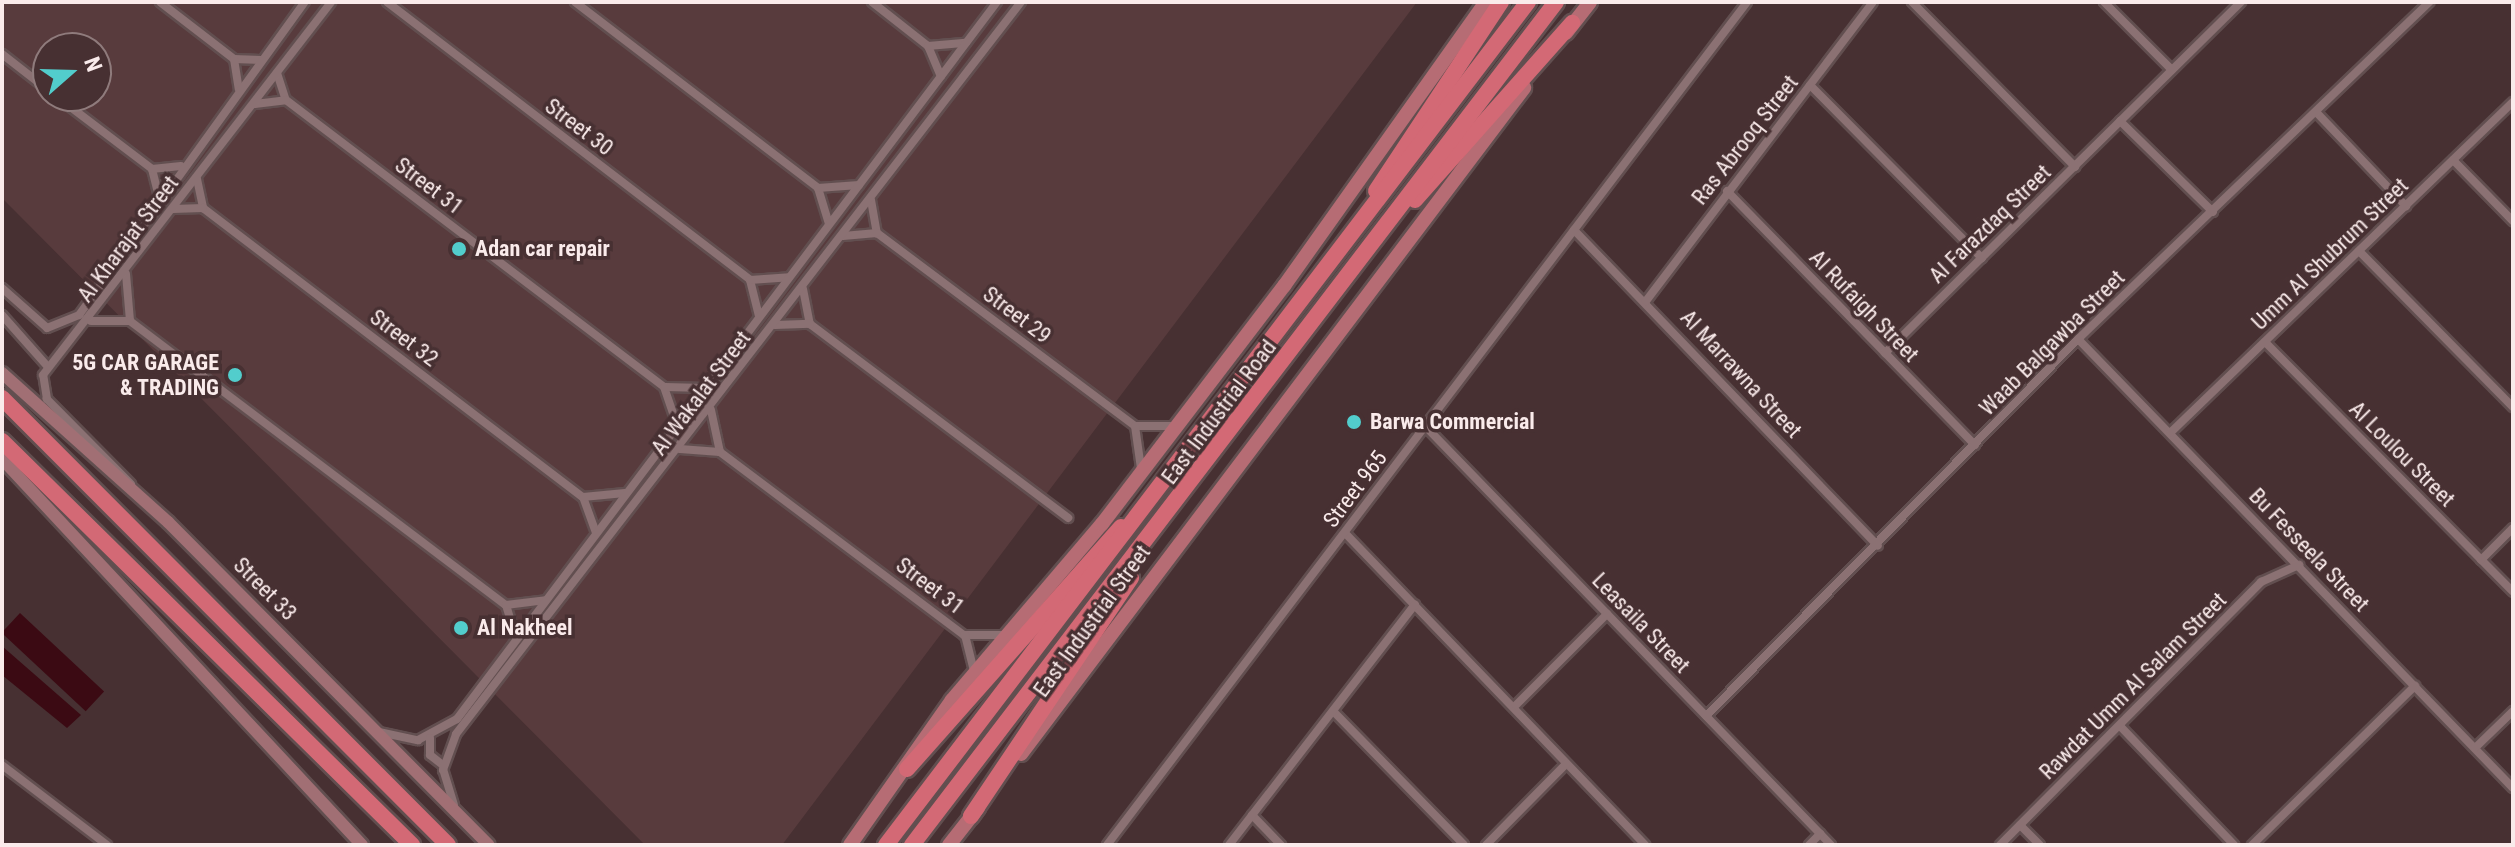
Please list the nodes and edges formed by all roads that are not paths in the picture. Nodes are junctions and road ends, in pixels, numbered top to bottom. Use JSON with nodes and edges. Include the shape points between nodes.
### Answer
{"nodes":[{"id":1,"x":160,"y":2,"type":"edge"},
{"id":2,"x":305,"y":2,"type":"edge"},
{"id":3,"x":331,"y":2,"type":"edge"},
{"id":4,"x":387,"y":2,"type":"edge"},
{"id":5,"x":575,"y":2,"type":"edge"},
{"id":6,"x":872,"y":2,"type":"edge"},
{"id":7,"x":997,"y":2,"type":"edge"},
{"id":8,"x":1021,"y":2,"type":"edge"},
{"id":9,"x":1486,"y":2,"type":"edge"},
{"id":10,"x":1501,"y":2,"type":"edge"},
{"id":11,"x":1528,"y":2,"type":"edge"},
{"id":12,"x":1556,"y":2,"type":"edge"},
{"id":13,"x":1590,"y":2,"type":"edge"},
{"id":14,"x":1747,"y":2,"type":"edge"},
{"id":15,"x":1873,"y":2,"type":"edge"},
{"id":16,"x":1912,"y":2,"type":"edge"},
{"id":17,"x":2104,"y":2,"type":"edge"},
{"id":18,"x":2241,"y":2,"type":"edge"},
{"id":19,"x":2430,"y":2,"type":"edge"},
{"id":20,"x":1572,"y":23,"type":"junction"},
{"id":21,"x":966,"y":43,"type":"junction"},
{"id":22,"x":928,"y":46,"type":"junction"},
{"id":23,"x":2,"y":54,"type":"edge"},
{"id":24,"x":234,"y":59,"type":"junction"},
{"id":25,"x":261,"y":60,"type":"junction"},
{"id":26,"x":2172,"y":70,"type":"junction"},
{"id":27,"x":277,"y":73,"type":"junction"},
{"id":28,"x":941,"y":76,"type":"junction"},
{"id":29,"x":32,"y":77,"type":"edge"},
{"id":30,"x":1810,"y":85,"type":"junction"},
{"id":31,"x":239,"y":90,"type":"junction"},
{"id":32,"x":286,"y":100,"type":"junction"},
{"id":33,"x":2513,"y":102,"type":"edge"},
{"id":34,"x":254,"y":105,"type":"junction"},
{"id":35,"x":77,"y":112,"type":"edge"},
{"id":36,"x":2317,"y":113,"type":"junction"},
{"id":37,"x":2120,"y":121,"type":"junction"},
{"id":38,"x":2453,"y":160,"type":"junction"},
{"id":39,"x":181,"y":166,"type":"junction"},
{"id":40,"x":2075,"y":167,"type":"junction"},
{"id":41,"x":152,"y":169,"type":"junction"},
{"id":42,"x":197,"y":178,"type":"junction"},
{"id":43,"x":859,"y":185,"type":"junction"},
{"id":44,"x":818,"y":188,"type":"junction"},
{"id":45,"x":1727,"y":191,"type":"junction"},
{"id":46,"x":159,"y":197,"type":"junction"},
{"id":47,"x":871,"y":200,"type":"junction"},
{"id":48,"x":2406,"y":206,"type":"junction"},
{"id":49,"x":203,"y":208,"type":"junction"},
{"id":50,"x":173,"y":209,"type":"junction"},
{"id":51,"x":2213,"y":212,"type":"junction"},
{"id":52,"x":2513,"y":221,"type":"edge"},
{"id":53,"x":1357,"y":223,"type":"junction"},
{"id":54,"x":829,"y":224,"type":"junction"},
{"id":55,"x":1574,"y":230,"type":"junction"},
{"id":56,"x":877,"y":233,"type":"junction"},
{"id":57,"x":843,"y":236,"type":"junction"},
{"id":58,"x":1376,"y":238,"type":"junction"},
{"id":59,"x":2359,"y":251,"type":"junction"},
{"id":60,"x":1982,"y":258,"type":"junction"},
{"id":61,"x":128,"y":270,"type":"junction"},
{"id":62,"x":789,"y":277,"type":"junction"},
{"id":63,"x":750,"y":280,"type":"junction"},
{"id":64,"x":2,"y":288,"type":"edge"},
{"id":65,"x":803,"y":289,"type":"junction"},
{"id":66,"x":1646,"y":301,"type":"junction"},
{"id":67,"x":2,"y":315,"type":"edge"},
{"id":68,"x":759,"y":315,"type":"junction"},
{"id":69,"x":130,"y":321,"type":"junction"},
{"id":70,"x":86,"y":323,"type":"junction"},
{"id":71,"x":810,"y":324,"type":"junction"},
{"id":72,"x":775,"y":325,"type":"junction"},
{"id":73,"x":2078,"y":339,"type":"junction"},
{"id":74,"x":2265,"y":342,"type":"junction"},
{"id":75,"x":1885,"y":353,"type":"junction"},
{"id":76,"x":48,"y":367,"type":"junction"},
{"id":77,"x":2,"y":373,"type":"edge"},
{"id":78,"x":664,"y":387,"type":"junction"},
{"id":79,"x":705,"y":388,"type":"junction"},
{"id":80,"x":2,"y":398,"type":"edge"},
{"id":81,"x":2513,"y":407,"type":"edge"},
{"id":82,"x":711,"y":409,"type":"junction"},
{"id":83,"x":677,"y":425,"type":"junction"},
{"id":84,"x":1176,"y":425,"type":"junction"},
{"id":85,"x":1135,"y":426,"type":"junction"},
{"id":86,"x":1426,"y":427,"type":"junction"},
{"id":87,"x":2171,"y":432,"type":"junction"},
{"id":88,"x":2,"y":441,"type":"edge"},
{"id":89,"x":1975,"y":445,"type":"junction"},
{"id":90,"x":680,"y":449,"type":"junction"},
{"id":91,"x":1245,"y":451,"type":"joint"},
{"id":92,"x":720,"y":452,"type":"junction"},
{"id":93,"x":2,"y":459,"type":"edge"},
{"id":94,"x":1141,"y":474,"type":"junction"},
{"id":95,"x":134,"y":491,"type":"junction"},
{"id":96,"x":625,"y":493,"type":"junction"},
{"id":97,"x":583,"y":497,"type":"junction"},
{"id":98,"x":1150,"y":497,"type":"junction"},
{"id":99,"x":1068,"y":518,"type":"dead end"},
{"id":100,"x":2513,"y":528,"type":"edge"},
{"id":101,"x":596,"y":532,"type":"junction"},
{"id":102,"x":1345,"y":533,"type":"junction"},
{"id":103,"x":1147,"y":544,"type":"junction"},
{"id":104,"x":1878,"y":546,"type":"junction"},
{"id":105,"x":2481,"y":560,"type":"junction"},
{"id":106,"x":2299,"y":565,"type":"junction"},
{"id":107,"x":2513,"y":592,"type":"edge"},
{"id":108,"x":545,"y":600,"type":"junction"},
{"id":109,"x":1415,"y":604,"type":"junction"},
{"id":110,"x":506,"y":605,"type":"junction"},
{"id":111,"x":1607,"y":614,"type":"junction"},
{"id":112,"x":1007,"y":633,"type":"junction"},
{"id":113,"x":964,"y":635,"type":"junction"},
{"id":114,"x":516,"y":639,"type":"junction"},
{"id":115,"x":974,"y":672,"type":"junction"},
{"id":116,"x":2415,"y":686,"type":"junction"},
{"id":117,"x":1516,"y":705,"type":"junction"},
{"id":118,"x":1333,"y":711,"type":"junction"},
{"id":119,"x":2513,"y":711,"type":"edge"},
{"id":120,"x":1706,"y":716,"type":"junction"},
{"id":121,"x":2120,"y":726,"type":"junction"},
{"id":122,"x":373,"y":730,"type":"junction"},
{"id":123,"x":430,"y":738,"type":"junction"},
{"id":124,"x":2475,"y":748,"type":"junction"},
{"id":125,"x":1566,"y":764,"type":"junction"},
{"id":126,"x":2,"y":765,"type":"edge"},
{"id":127,"x":443,"y":765,"type":"junction"},
{"id":128,"x":907,"y":769,"type":"junction"},
{"id":129,"x":2513,"y":788,"type":"edge"},
{"id":130,"x":457,"y":813,"type":"junction"},
{"id":131,"x":1252,"y":815,"type":"junction"},
{"id":132,"x":971,"y":816,"type":"junction"},
{"id":133,"x":2020,"y":825,"type":"junction"},
{"id":134,"x":1820,"y":834,"type":"junction"},
{"id":135,"x":107,"y":845,"type":"edge"},
{"id":136,"x":362,"y":845,"type":"edge"},
{"id":137,"x":412,"y":845,"type":"edge"},
{"id":138,"x":448,"y":845,"type":"edge"},
{"id":139,"x":489,"y":845,"type":"edge"},
{"id":140,"x":850,"y":845,"type":"edge"},
{"id":141,"x":886,"y":845,"type":"edge"},
{"id":142,"x":912,"y":845,"type":"edge"},
{"id":143,"x":949,"y":845,"type":"edge"},
{"id":144,"x":1107,"y":845,"type":"edge"},
{"id":145,"x":1229,"y":845,"type":"edge"},
{"id":146,"x":1281,"y":845,"type":"edge"},
{"id":147,"x":1464,"y":845,"type":"edge"},
{"id":148,"x":1486,"y":845,"type":"edge"},
{"id":149,"x":1645,"y":845,"type":"edge"},
{"id":150,"x":1809,"y":845,"type":"edge"},
{"id":151,"x":1831,"y":845,"type":"edge"},
{"id":152,"x":2000,"y":845,"type":"edge"},
{"id":153,"x":2040,"y":845,"type":"edge"},
{"id":154,"x":2234,"y":845,"type":"edge"},
{"id":155,"x":2252,"y":845,"type":"edge"}],
"edges":[{"from":1,"to":24,"type":"street"},
{"from":2,"to":25,"type":"street","name":"Al Kharajat Street"},
{"from":3,"to":27,"type":"street","name":"Al Kharajat Street"},
{"from":4,"to":63,"type":"street","name":"Street 30"},
{"from":5,"to":44,"type":"street"},
{"from":6,"to":22,"type":"street"},
{"from":7,"to":21,"type":"street","name":"Al Wakalat Street"},
{"from":8,"to":47,"type":"street","name":"Al Wakalat Street"},
{"from":9,"to":84,"type":"main road","name":"East Industrial Road"},
{"from":10,"to":53,"type":"highway"},
{"from":11,"to":53,"type":"highway","name":"East Industrial Road"},
{"from":12,"to":58,"type":"highway","name":"East Industrial Road"},
{"from":13,"to":20,"type":"main road","name":"East Industrial Road"},
{"from":14,"to":55,"type":"street","name":"Street 965"},
{"from":15,"to":30,"type":"street","name":"Ras Abrooq Street"},
{"from":16,"to":40,"type":"street"},
{"from":17,"to":26,"type":"street"},
{"from":18,"to":26,"type":"street","name":"Al Farazdaq Street"},
{"from":19,"to":36,"type":"street","name":"Waab Balgawba Street"},
{"from":20,"to":58,"type":"highway"},
{"from":20,"to":91,"type":"main road","name":"East Industrial Road"},
{"from":21,"to":22,"type":"street"},
{"from":21,"to":28,"type":"street","name":"Al Wakalat Street"},
{"from":22,"to":28,"type":"street"},
{"from":23,"to":29,"type":"street"},
{"from":24,"to":25,"type":"street"},
{"from":24,"to":31,"type":"street"},
{"from":25,"to":31,"type":"street","name":"Al Kharajat Street"},
{"from":26,"to":37,"type":"street","name":"Al Farazdaq Street"},
{"from":27,"to":32,"type":"street"},
{"from":27,"to":34,"type":"street","name":"Al Kharajat Street"},
{"from":28,"to":43,"type":"street","name":"Al Wakalat Street"},
{"from":30,"to":45,"type":"street","name":"Ras Abrooq Street"},
{"from":30,"to":60,"type":"street"},
{"from":31,"to":39,"type":"street","name":"Al Kharajat Street"},
{"from":32,"to":34,"type":"street"},
{"from":32,"to":78,"type":"street","name":"Street 31"},
{"from":33,"to":38,"type":"street","name":"Umm Al Shubrum Street"},
{"from":34,"to":42,"type":"street","name":"Al Kharajat Street"},
{"from":35,"to":41,"type":"street"},
{"from":36,"to":48,"type":"street"},
{"from":36,"to":51,"type":"street","name":"Waab Balgawba Street"},
{"from":37,"to":40,"type":"street","name":"Al Farazdaq Street"},
{"from":37,"to":51,"type":"street"},
{"from":38,"to":48,"type":"street","name":"Umm Al Shubrum Street"},
{"from":38,"to":52,"type":"street"},
{"from":39,"to":41,"type":"street"},
{"from":39,"to":46,"type":"street","name":"Al Kharajat Street"},
{"from":40,"to":60,"type":"street","name":"Al Farazdaq Street"},
{"from":41,"to":46,"type":"street"},
{"from":42,"to":49,"type":"street"},
{"from":42,"to":50,"type":"street","name":"Al Kharajat Street"},
{"from":43,"to":44,"type":"street"},
{"from":43,"to":54,"type":"street","name":"Al Wakalat Street"},
{"from":44,"to":54,"type":"street"},
{"from":45,"to":66,"type":"street","name":"Ras Abrooq Street"},
{"from":45,"to":75,"type":"street","name":"Al Rufaigh Street"},
{"from":46,"to":64,"type":"street","name":"Al Kharajat Street","via":[[68,323],[36,324]]},
{"from":47,"to":56,"type":"street"},
{"from":47,"to":57,"type":"street","name":"Al Wakalat Street"},
{"from":48,"to":59,"type":"street","name":"Umm Al Shubrum Street"},
{"from":49,"to":50,"type":"street"},
{"from":49,"to":97,"type":"street","name":"Street 32"},
{"from":50,"to":61,"type":"street","name":"Al Kharajat Street"},
{"from":51,"to":73,"type":"street","name":"Waab Balgawba Street"},
{"from":53,"to":98,"type":"highway","name":"East Industrial Road"},
{"from":54,"to":62,"type":"street","name":"Al Wakalat Street"},
{"from":55,"to":66,"type":"street","name":"Al Marrawna Street"},
{"from":55,"to":86,"type":"street","name":"Street 965"},
{"from":56,"to":57,"type":"street"},
{"from":56,"to":85,"type":"street","name":"Street 29"},
{"from":57,"to":65,"type":"street","name":"Al Wakalat Street"},
{"from":58,"to":103,"type":"highway","name":"East Industrial Road"},
{"from":59,"to":74,"type":"street","name":"Umm Al Shubrum Street"},
{"from":59,"to":81,"type":"street"},
{"from":60,"to":75,"type":"street","name":"Al Farazdaq Street"},
{"from":61,"to":69,"type":"street","via":[[123,295]]},
{"from":61,"to":70,"type":"street","name":"Al Kharajat Street"},
{"from":62,"to":63,"type":"street"},
{"from":62,"to":68,"type":"street","name":"Al Wakalat Street"},
{"from":63,"to":68,"type":"street"},
{"from":65,"to":71,"type":"street"},
{"from":65,"to":72,"type":"street","name":"Al Wakalat Street"},
{"from":66,"to":104,"type":"street","name":"Al Marrawna Street"},
{"from":67,"to":76,"type":"street"},
{"from":68,"to":79,"type":"street","name":"Al Wakalat Street"},
{"from":69,"to":70,"type":"street","via":[[108,316]]},
{"from":69,"to":110,"type":"street"},
{"from":70,"to":76,"type":"street","name":"Al Kharajat Street"},
{"from":71,"to":72,"type":"street"},
{"from":71,"to":99,"type":"street"},
{"from":72,"to":82,"type":"street","name":"Al Wakalat Street"},
{"from":73,"to":87,"type":"street","name":"Bu Fesseela Street"},
{"from":73,"to":89,"type":"street","name":"Waab Balgawba Street"},
{"from":74,"to":87,"type":"street","name":"Umm Al Shubrum Street"},
{"from":74,"to":105,"type":"street","name":"Al Loulou Street"},
{"from":75,"to":89,"type":"street","name":"Al Rufaigh Street"},
{"from":76,"to":95,"type":"street","via":[[47,399]]},
{"from":77,"to":95,"type":"street","name":"Street 33"},
{"from":78,"to":79,"type":"street"},
{"from":78,"to":83,"type":"street"},
{"from":79,"to":83,"type":"street","name":"Al Wakalat Street"},
{"from":80,"to":138,"type":"highway"},
{"from":82,"to":90,"type":"street","name":"Al Wakalat Street"},
{"from":82,"to":92,"type":"street"},
{"from":83,"to":96,"type":"street","name":"Al Wakalat Street"},
{"from":84,"to":85,"type":"street"},
{"from":84,"to":94,"type":"main road","name":"East Industrial Road"},
{"from":85,"to":94,"type":"street"},
{"from":86,"to":102,"type":"street","name":"Street 965"},
{"from":86,"to":111,"type":"street","name":"Leasaila Street"},
{"from":87,"to":106,"type":"street","name":"Bu Fesseela Street"},
{"from":88,"to":137,"type":"highway"},
{"from":89,"to":104,"type":"street","name":"Waab Balgawba Street"},
{"from":90,"to":92,"type":"street"},
{"from":90,"to":127,"type":"street","name":"Al Wakalat Street","via":[[456,734]]},
{"from":91,"to":132,"type":"main road","name":"East Industrial Street"},
{"from":92,"to":113,"type":"street","name":"Street 31"},
{"from":93,"to":136,"type":"street"},
{"from":94,"to":112,"type":"main road","name":"East Industrial Road"},
{"from":95,"to":122,"type":"street","name":"Street 33"},
{"from":96,"to":97,"type":"street"},
{"from":96,"to":101,"type":"street","name":"Al Wakalat Street"},
{"from":97,"to":101,"type":"street"},
{"from":98,"to":128,"type":"highway"},
{"from":98,"to":141,"type":"highway","name":"East Industrial Road"},
{"from":100,"to":105,"type":"street"},
{"from":101,"to":108,"type":"street","name":"Al Wakalat Street"},
{"from":102,"to":109,"type":"street"},
{"from":102,"to":144,"type":"street","name":"Street 965"},
{"from":103,"to":132,"type":"highway"},
{"from":103,"to":142,"type":"highway","name":"East Industrial Road"},
{"from":104,"to":120,"type":"street","name":"Waab Balgawba Street"},
{"from":105,"to":107,"type":"street","name":"Al Loulou Street"},
{"from":106,"to":116,"type":"street","name":"Bu Fesseela Street"},
{"from":106,"to":121,"type":"street","name":"Rawdat Umm Al Salam Street","via":[[2266,577]]},
{"from":108,"to":110,"type":"street"},
{"from":108,"to":114,"type":"street","name":"Al Wakalat Street"},
{"from":109,"to":117,"type":"street"},
{"from":109,"to":118,"type":"street"},
{"from":110,"to":114,"type":"street"},
{"from":111,"to":117,"type":"street"},
{"from":111,"to":120,"type":"street","name":"Leasaila Street"},
{"from":112,"to":113,"type":"street","name":"Street 31","via":[[986,640]]},
{"from":112,"to":115,"type":"main road","name":"East Industrial Road"},
{"from":113,"to":115,"type":"street","name":"Street 31"},
{"from":114,"to":123,"type":"street","name":"Al Wakalat Street","via":[[457,719]]},
{"from":115,"to":128,"type":"main road","name":"East Industrial Road"},
{"from":116,"to":124,"type":"street","name":"Bu Fesseela Street"},
{"from":116,"to":155,"type":"street"},
{"from":117,"to":125,"type":"street"},
{"from":118,"to":131,"type":"street"},
{"from":118,"to":147,"type":"street"},
{"from":119,"to":124,"type":"street"},
{"from":120,"to":134,"type":"street","name":"Leasaila Street"},
{"from":121,"to":133,"type":"street","name":"Rawdat Umm Al Salam Street"},
{"from":121,"to":154,"type":"street"},
{"from":122,"to":123,"type":"street"},
{"from":122,"to":130,"type":"street","name":"Street 33"},
{"from":123,"to":127,"type":"street","via":[[430,755]]},
{"from":124,"to":129,"type":"street","name":"Bu Fesseela Street"},
{"from":125,"to":148,"type":"street"},
{"from":125,"to":149,"type":"street"},
{"from":126,"to":135,"type":"street"},
{"from":127,"to":130,"type":"street"},
{"from":128,"to":140,"type":"main road","name":"East Industrial Road"},
{"from":130,"to":139,"type":"street","name":"Street 33"},
{"from":131,"to":145,"type":"street"},
{"from":131,"to":146,"type":"street"},
{"from":132,"to":143,"type":"main road"},
{"from":133,"to":152,"type":"street","name":"Rawdat Umm Al Salam Street"},
{"from":133,"to":153,"type":"street"},
{"from":134,"to":150,"type":"street"},
{"from":134,"to":151,"type":"street","name":"Leasaila Street"}]}
